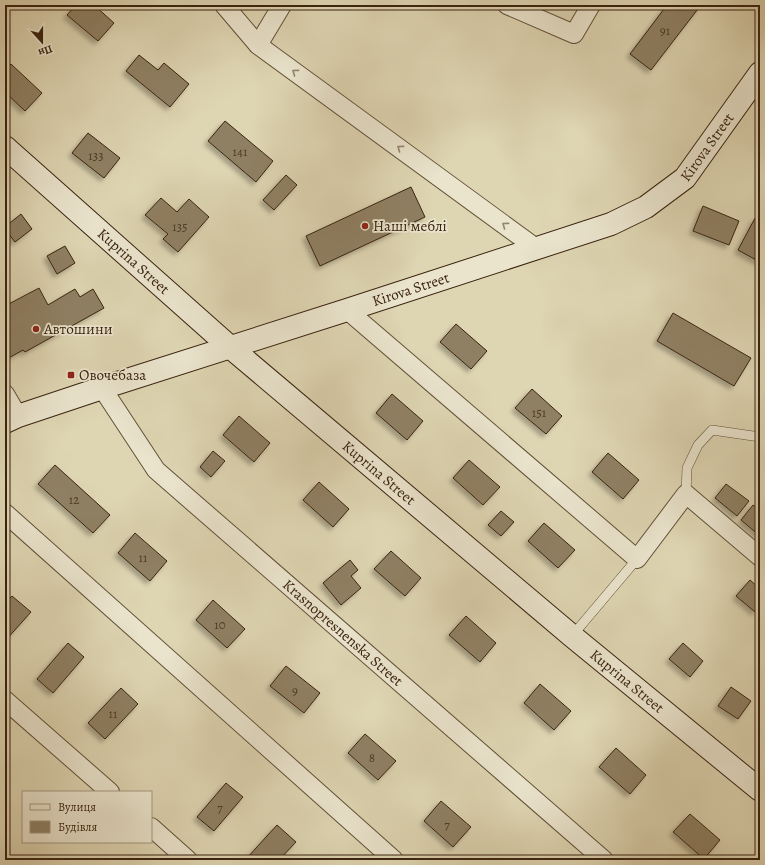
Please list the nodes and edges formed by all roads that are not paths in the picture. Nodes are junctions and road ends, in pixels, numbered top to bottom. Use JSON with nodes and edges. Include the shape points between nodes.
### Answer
{"nodes":[{"id":1,"x":224,"y":5,"type":"edge"},
{"id":2,"x":282,"y":5,"type":"edge"},
{"id":3,"x":507,"y":5,"type":"edge"},
{"id":4,"x":591,"y":5,"type":"edge"},
{"id":5,"x":258,"y":45,"type":"junction"},
{"id":6,"x":760,"y":73,"type":"edge"},
{"id":7,"x":5,"y":148,"type":"edge"},
{"id":8,"x":536,"y":248,"type":"junction"},
{"id":9,"x":347,"y":310,"type":"junction"},
{"id":10,"x":230,"y":347,"type":"junction"},
{"id":11,"x":102,"y":388,"type":"junction"},
{"id":12,"x":5,"y":394,"type":"edge"},
{"id":13,"x":11,"y":419,"type":"edge"},
{"id":14,"x":760,"y":437,"type":"edge"},
{"id":15,"x":686,"y":494,"type":"junction"},
{"id":16,"x":5,"y":513,"type":"edge"},
{"id":17,"x":760,"y":557,"type":"edge"},
{"id":18,"x":637,"y":559,"type":"junction"},
{"id":19,"x":572,"y":636,"type":"junction"},
{"id":20,"x":5,"y":700,"type":"edge"},
{"id":21,"x":760,"y":790,"type":"edge"},
{"id":22,"x":109,"y":791,"type":"edge"},
{"id":23,"x":152,"y":828,"type":"edge"},
{"id":24,"x":188,"y":860,"type":"edge"},
{"id":25,"x":394,"y":860,"type":"edge"},
{"id":26,"x":604,"y":860,"type":"edge"}],
"edges":[{"from":1,"to":5,"type":"street"},
{"from":2,"to":5,"type":"street"},
{"from":3,"to":4,"type":"street","via":[[574,34]]},
{"from":8,"to":5,"type":"street","one_way":true},
{"from":6,"to":8,"type":"main road","name":"Kirova Street","via":[[685,178],[646,207],[611,224]]},
{"from":7,"to":10,"type":"main road","name":"Kuprina Street"},
{"from":8,"to":9,"type":"main road","name":"Kirova Street"},
{"from":9,"to":10,"type":"main road","name":"Kirova Street"},
{"from":9,"to":18,"type":"street"},
{"from":10,"to":11,"type":"main road","name":"Kirova Street"},
{"from":10,"to":19,"type":"main road","name":"Kuprina Street"},
{"from":11,"to":13,"type":"main road","name":"Kirova Street"},
{"from":11,"to":26,"type":"street","name":"Krasnopresnenska Street","via":[[156,470]]},
{"from":12,"to":13,"type":"street"},
{"from":14,"to":15,"type":"lane","via":[[712,430],[698,445],[687,468]]},
{"from":15,"to":17,"type":"street"},
{"from":15,"to":18,"type":"street"},
{"from":16,"to":25,"type":"street"},
{"from":18,"to":19,"type":"lane"},
{"from":19,"to":21,"type":"main road","name":"Kuprina Street"},
{"from":20,"to":22,"type":"street"},
{"from":23,"to":24,"type":"street"}]}
